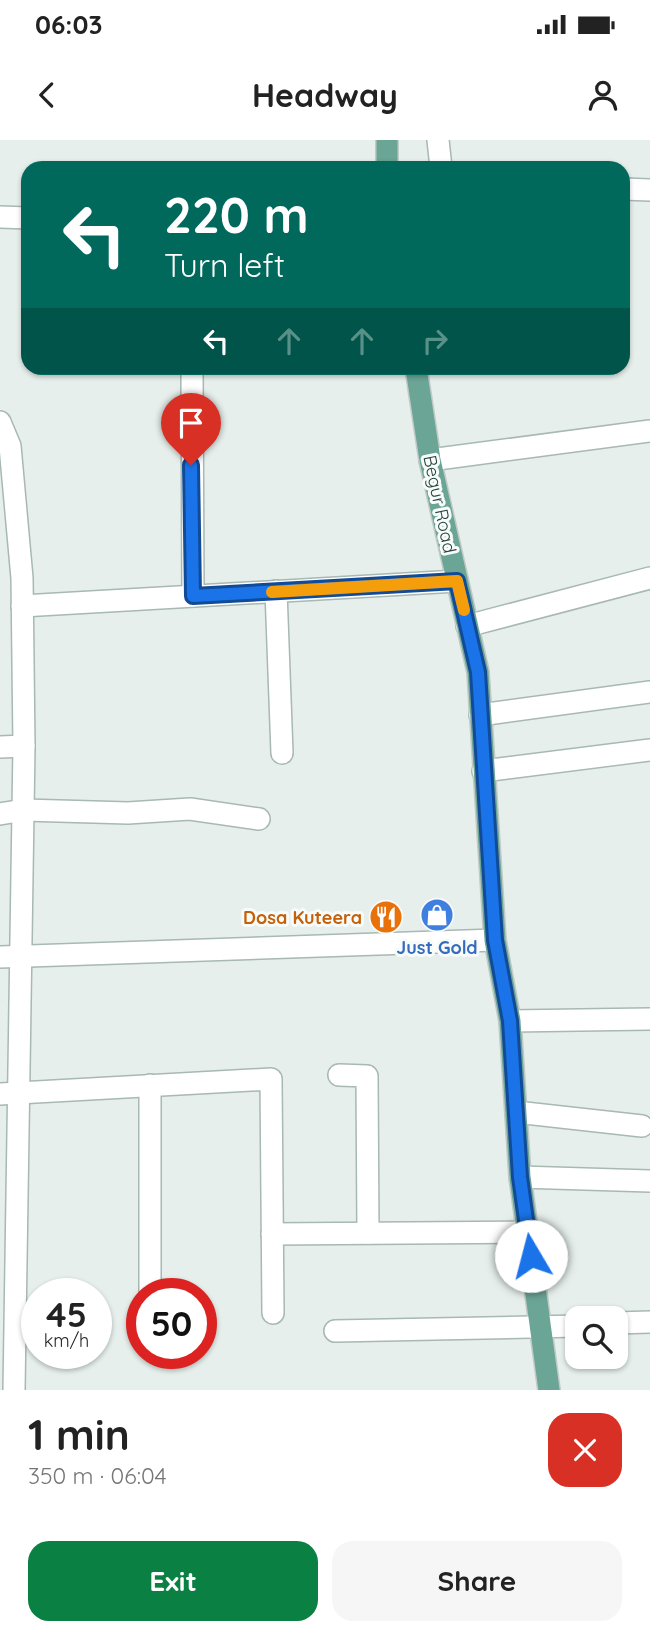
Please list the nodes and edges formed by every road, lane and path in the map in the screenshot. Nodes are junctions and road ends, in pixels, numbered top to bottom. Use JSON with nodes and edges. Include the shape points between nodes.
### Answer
{"nodes":[{"id":1,"x":387,"y":140,"type":"edge"},
{"id":2,"x":438,"y":140,"type":"edge"},
{"id":3,"x":387,"y":161,"type":"edge"},
{"id":4,"x":440,"y":161,"type":"edge"},
{"id":5,"x":630,"y":189,"type":"edge"},
{"id":6,"x":650,"y":190,"type":"edge"},
{"id":7,"x":0,"y":217,"type":"edge"},
{"id":8,"x":21,"y":218,"type":"edge"},
{"id":9,"x":192,"y":375,"type":"edge"},
{"id":10,"x":417,"y":375,"type":"edge"},
{"id":11,"x":0,"y":422,"type":"edge"},
{"id":12,"x":650,"y":431,"type":"edge"},
{"id":13,"x":430,"y":460,"type":"junction"},
{"id":14,"x":650,"y":578,"type":"edge"},
{"id":15,"x":457,"y":581,"type":"junction"},
{"id":16,"x":276,"y":591,"type":"junction"},
{"id":17,"x":193,"y":596,"type":"junction"},
{"id":18,"x":22,"y":607,"type":"junction"},
{"id":19,"x":467,"y":626,"type":"junction"},
{"id":20,"x":650,"y":692,"type":"edge"},
{"id":21,"x":480,"y":715,"type":"junction"},
{"id":22,"x":24,"y":746,"type":"junction"},
{"id":23,"x":0,"y":747,"type":"edge"},
{"id":24,"x":650,"y":750,"type":"edge"},
{"id":25,"x":282,"y":753,"type":"dead end"},
{"id":26,"x":483,"y":771,"type":"junction"},
{"id":27,"x":24,"y":810,"type":"junction"},
{"id":28,"x":0,"y":814,"type":"edge"},
{"id":29,"x":259,"y":818,"type":"dead end"},
{"id":30,"x":495,"y":940,"type":"junction"},
{"id":31,"x":10,"y":956,"type":"edge"},
{"id":32,"x":650,"y":1019,"type":"edge"},
{"id":33,"x":510,"y":1021,"type":"junction"},
{"id":34,"x":339,"y":1075,"type":"dead end"},
{"id":35,"x":150,"y":1086,"type":"junction"},
{"id":36,"x":9,"y":1093,"type":"edge"},
{"id":37,"x":516,"y":1112,"type":"junction"},
{"id":38,"x":642,"y":1125,"type":"dead end"},
{"id":39,"x":520,"y":1177,"type":"junction"},
{"id":40,"x":650,"y":1181,"type":"edge"},
{"id":41,"x":527,"y":1232,"type":"junction"},
{"id":42,"x":368,"y":1233,"type":"junction"},
{"id":43,"x":272,"y":1234,"type":"junction"},
{"id":44,"x":150,"y":1278,"type":"edge"},
{"id":45,"x":273,"y":1314,"type":"dead end"},
{"id":46,"x":650,"y":1322,"type":"edge"},
{"id":47,"x":628,"y":1323,"type":"edge"},
{"id":48,"x":565,"y":1326,"type":"edge"},
{"id":49,"x":540,"y":1328,"type":"junction"},
{"id":50,"x":335,"y":1331,"type":"dead end"},
{"id":51,"x":15,"y":1390,"type":"edge"},
{"id":52,"x":549,"y":1390,"type":"edge"}],
"edges":[{"from":1,"to":3,"type":"main road"},
{"from":2,"to":4,"type":"street"},
{"from":5,"to":6,"type":"street"},
{"from":7,"to":8,"type":"street"},
{"from":9,"to":17,"type":"street"},
{"from":10,"to":13,"type":"main road","name":"Begur Road"},
{"from":11,"to":18,"type":"street","via":[[10,446]]},
{"from":12,"to":13,"type":"street"},
{"from":13,"to":15,"type":"main road","name":"Begur Road"},
{"from":14,"to":19,"type":"street"},
{"from":15,"to":16,"type":"street"},
{"from":15,"to":19,"type":"main road","name":"Begur Road"},
{"from":16,"to":17,"type":"street"},
{"from":16,"to":25,"type":"street"},
{"from":17,"to":18,"type":"street"},
{"from":18,"to":22,"type":"street"},
{"from":19,"to":21,"type":"main road","name":"Begur Road","via":[[478,672]]},
{"from":20,"to":21,"type":"street"},
{"from":21,"to":26,"type":"main road","name":"Begur Road"},
{"from":22,"to":23,"type":"street"},
{"from":22,"to":27,"type":"street"},
{"from":24,"to":26,"type":"street"},
{"from":26,"to":30,"type":"main road","name":"Begur Road"},
{"from":27,"to":28,"type":"street"},
{"from":27,"to":29,"type":"street","via":[[128,813],[190,809]]},
{"from":27,"to":31,"type":"street"},
{"from":30,"to":31,"type":"street"},
{"from":30,"to":33,"type":"main road","name":"Begur Road"},
{"from":31,"to":36,"type":"street"},
{"from":32,"to":33,"type":"street"},
{"from":33,"to":37,"type":"main road","name":"Begur Road"},
{"from":34,"to":42,"type":"street","via":[[367,1076]]},
{"from":35,"to":36,"type":"street"},
{"from":35,"to":43,"type":"street","via":[[271,1079]]},
{"from":35,"to":44,"type":"street"},
{"from":36,"to":51,"type":"street"},
{"from":37,"to":38,"type":"street"},
{"from":37,"to":39,"type":"main road","name":"Begur Road"},
{"from":39,"to":40,"type":"street"},
{"from":39,"to":41,"type":"main road","name":"Begur Road"},
{"from":41,"to":42,"type":"street"},
{"from":41,"to":49,"type":"main road","name":"Begur Road"},
{"from":42,"to":43,"type":"street"},
{"from":43,"to":45,"type":"street"},
{"from":46,"to":47,"type":"street"},
{"from":48,"to":49,"type":"street"},
{"from":49,"to":50,"type":"street"},
{"from":49,"to":52,"type":"main road","name":"Begur Road"}]}
